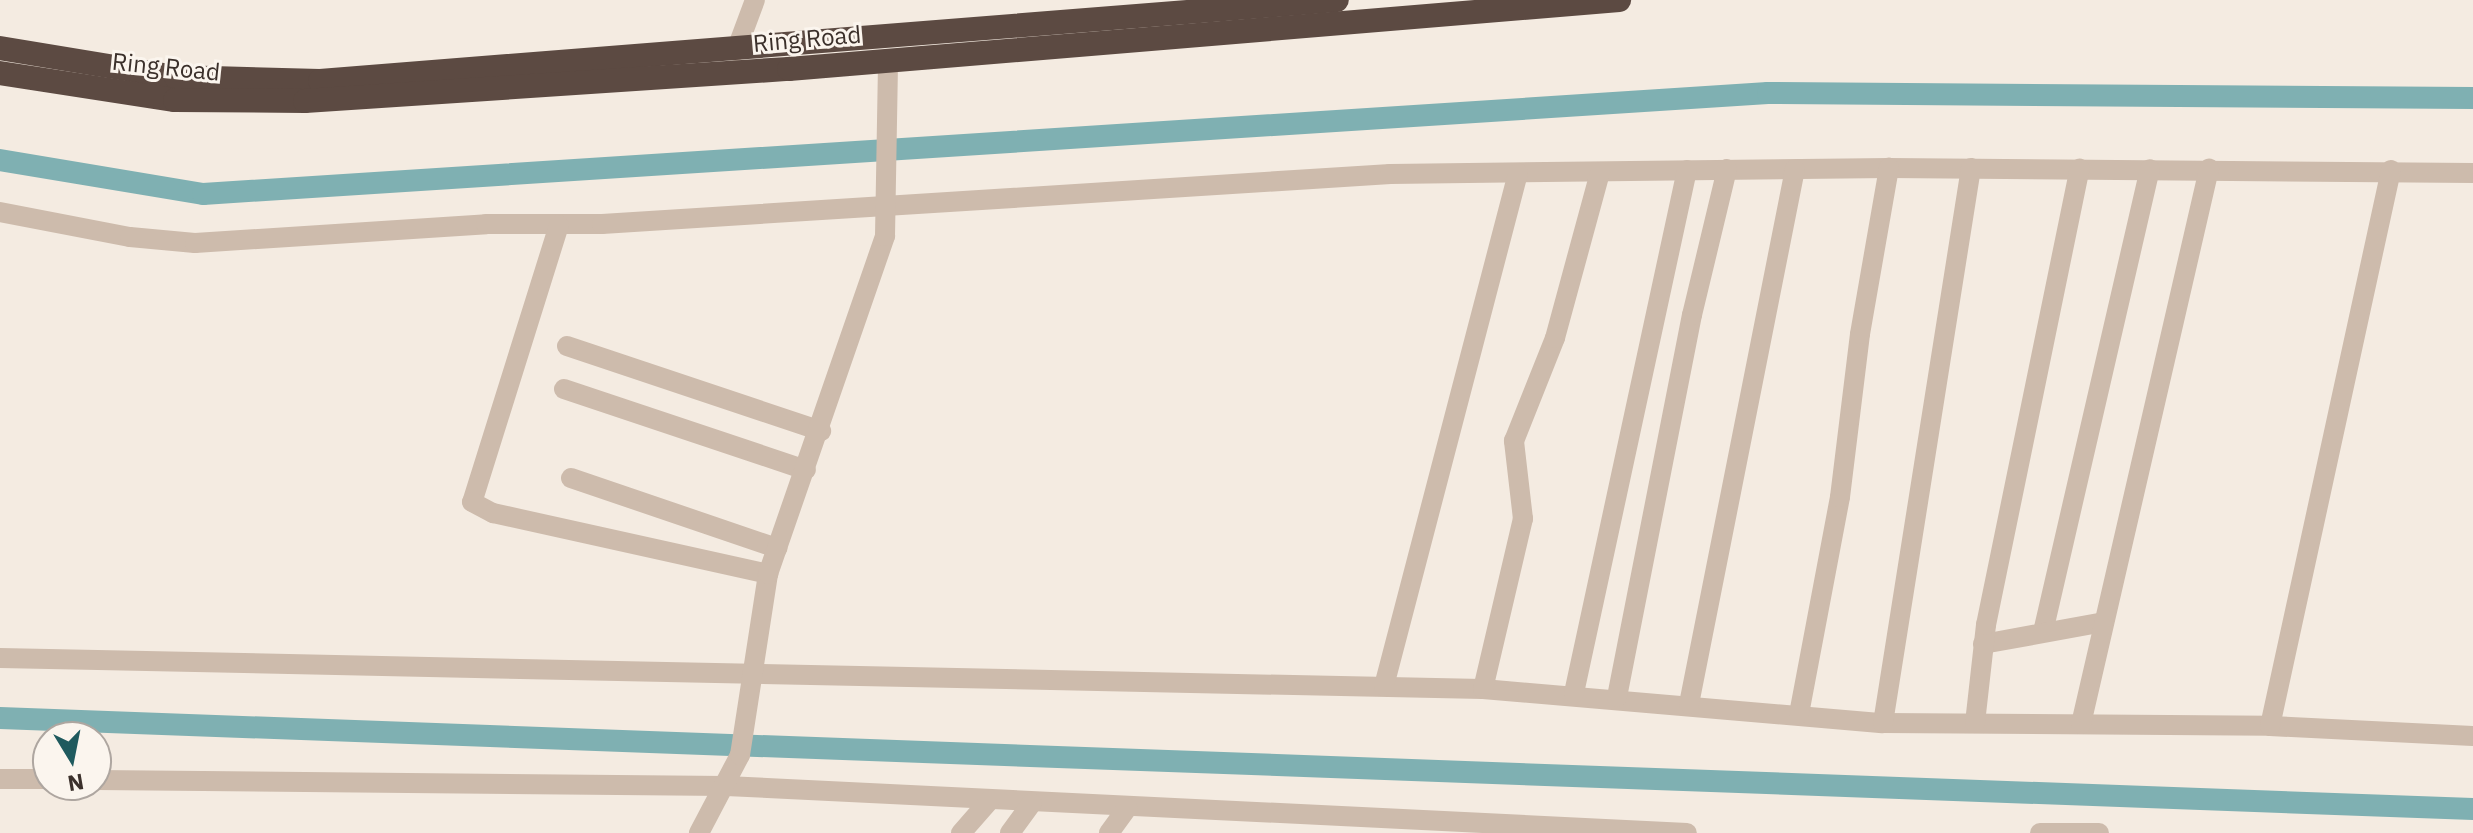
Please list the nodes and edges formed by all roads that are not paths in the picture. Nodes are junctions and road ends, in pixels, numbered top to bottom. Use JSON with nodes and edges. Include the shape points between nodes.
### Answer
{"nodes":[{"id":1,"x":755,"y":0,"type":"edge"},
{"id":2,"x":1337,"y":0,"type":"edge"},
{"id":3,"x":1619,"y":0,"type":"edge"},
{"id":4,"x":0,"y":48,"type":"edge"},
{"id":5,"x":736,"y":51,"type":"junction"},
{"id":6,"x":888,"y":61,"type":"junction"},
{"id":7,"x":0,"y":73,"type":"edge"},
{"id":8,"x":1889,"y":168,"type":"junction"},
{"id":9,"x":1971,"y":168,"type":"junction"},
{"id":10,"x":1727,"y":169,"type":"junction"},
{"id":11,"x":1795,"y":169,"type":"junction"},
{"id":12,"x":2080,"y":169,"type":"junction"},
{"id":13,"x":2150,"y":169,"type":"junction"},
{"id":14,"x":2209,"y":169,"type":"junction"},
{"id":15,"x":1687,"y":170,"type":"junction"},
{"id":16,"x":2391,"y":170,"type":"junction"},
{"id":17,"x":1600,"y":172,"type":"junction"},
{"id":18,"x":1518,"y":173,"type":"junction"},
{"id":19,"x":2473,"y":173,"type":"edge"},
{"id":20,"x":889,"y":202,"type":"junction"},
{"id":21,"x":0,"y":212,"type":"edge"},
{"id":22,"x":559,"y":225,"type":"junction"},
{"id":23,"x":567,"y":346,"type":"dead end"},
{"id":24,"x":564,"y":389,"type":"dead end"},
{"id":25,"x":821,"y":431,"type":"junction"},
{"id":26,"x":806,"y":470,"type":"junction"},
{"id":27,"x":571,"y":478,"type":"dead end"},
{"id":28,"x":777,"y":548,"type":"junction"},
{"id":29,"x":768,"y":574,"type":"junction"},
{"id":30,"x":2104,"y":622,"type":"junction"},
{"id":31,"x":2043,"y":632,"type":"junction"},
{"id":32,"x":1983,"y":644,"type":"junction"},
{"id":33,"x":0,"y":658,"type":"edge"},
{"id":34,"x":753,"y":670,"type":"junction"},
{"id":35,"x":1384,"y":686,"type":"junction"},
{"id":36,"x":1483,"y":689,"type":"junction"},
{"id":37,"x":1574,"y":693,"type":"junction"},
{"id":38,"x":1617,"y":697,"type":"junction"},
{"id":39,"x":1689,"y":704,"type":"junction"},
{"id":40,"x":1799,"y":714,"type":"junction"},
{"id":41,"x":1883,"y":723,"type":"junction"},
{"id":42,"x":1975,"y":723,"type":"junction"},
{"id":43,"x":2081,"y":724,"type":"junction"},
{"id":44,"x":2270,"y":726,"type":"junction"},
{"id":45,"x":2473,"y":736,"type":"edge"},
{"id":46,"x":0,"y":779,"type":"edge"},
{"id":47,"x":32,"y":779,"type":"edge"},
{"id":48,"x":112,"y":780,"type":"edge"},
{"id":49,"x":726,"y":786,"type":"junction"},
{"id":50,"x":990,"y":800,"type":"junction"},
{"id":51,"x":1032,"y":803,"type":"junction"},
{"id":52,"x":1127,"y":808,"type":"junction"},
{"id":53,"x":699,"y":833,"type":"edge"},
{"id":54,"x":961,"y":833,"type":"edge"},
{"id":55,"x":1010,"y":833,"type":"edge"},
{"id":56,"x":1109,"y":833,"type":"edge"},
{"id":57,"x":1687,"y":833,"type":"edge"},
{"id":58,"x":2040,"y":833,"type":"edge"},
{"id":59,"x":2099,"y":833,"type":"edge"}],
"edges":[{"from":1,"to":5,"type":"street"},
{"from":2,"to":5,"type":"highway","name":"Ring Road"},
{"from":3,"to":6,"type":"highway","name":"Ring Road"},
{"from":4,"to":5,"type":"highway","name":"Ring Road","via":[[176,77],[247,81]]},
{"from":6,"to":7,"type":"highway","name":"Ring Road","via":[[238,103],[175,100]]},
{"from":6,"to":20,"type":"street"},
{"from":8,"to":9,"type":"street"},
{"from":8,"to":11,"type":"street"},
{"from":8,"to":40,"type":"street","via":[[1860,334],[1840,497]]},
{"from":9,"to":12,"type":"street"},
{"from":9,"to":41,"type":"street"},
{"from":10,"to":11,"type":"street"},
{"from":10,"to":15,"type":"street"},
{"from":10,"to":38,"type":"street","via":[[1688,330]]},
{"from":11,"to":39,"type":"street"},
{"from":12,"to":13,"type":"street"},
{"from":12,"to":32,"type":"street"},
{"from":13,"to":14,"type":"street"},
{"from":13,"to":31,"type":"street"},
{"from":14,"to":16,"type":"street"},
{"from":14,"to":30,"type":"street"},
{"from":15,"to":17,"type":"street"},
{"from":15,"to":37,"type":"street"},
{"from":16,"to":19,"type":"street"},
{"from":16,"to":44,"type":"street"},
{"from":17,"to":18,"type":"street"},
{"from":17,"to":36,"type":"street","via":[[1555,338],[1514,441],[1523,519]]},
{"from":18,"to":20,"type":"street","via":[[1390,174]]},
{"from":18,"to":35,"type":"street"},
{"from":20,"to":22,"type":"street"},
{"from":20,"to":25,"type":"street","via":[[885,236]]},
{"from":21,"to":22,"type":"street","via":[[169,242],[486,224]]},
{"from":22,"to":29,"type":"street","via":[[472,502],[493,513]]},
{"from":23,"to":25,"type":"street"},
{"from":24,"to":26,"type":"street"},
{"from":25,"to":26,"type":"street"},
{"from":26,"to":28,"type":"street"},
{"from":27,"to":28,"type":"street"},
{"from":28,"to":29,"type":"street"},
{"from":29,"to":34,"type":"street"},
{"from":30,"to":31,"type":"street"},
{"from":30,"to":43,"type":"street"},
{"from":31,"to":32,"type":"street"},
{"from":32,"to":42,"type":"street"},
{"from":33,"to":34,"type":"street"},
{"from":34,"to":35,"type":"street"},
{"from":34,"to":49,"type":"street","via":[[740,755]]},
{"from":35,"to":36,"type":"street"},
{"from":36,"to":37,"type":"street"},
{"from":37,"to":38,"type":"street"},
{"from":38,"to":39,"type":"street"},
{"from":39,"to":40,"type":"street"},
{"from":40,"to":41,"type":"street"},
{"from":41,"to":42,"type":"street"},
{"from":42,"to":43,"type":"street"},
{"from":43,"to":44,"type":"street"},
{"from":44,"to":45,"type":"street"},
{"from":46,"to":47,"type":"street"},
{"from":48,"to":49,"type":"street"},
{"from":49,"to":50,"type":"street"},
{"from":49,"to":53,"type":"street"},
{"from":50,"to":51,"type":"street"},
{"from":50,"to":54,"type":"street"},
{"from":51,"to":52,"type":"street"},
{"from":51,"to":55,"type":"street"},
{"from":52,"to":56,"type":"street"},
{"from":52,"to":57,"type":"street"},
{"from":58,"to":59,"type":"street"}]}
